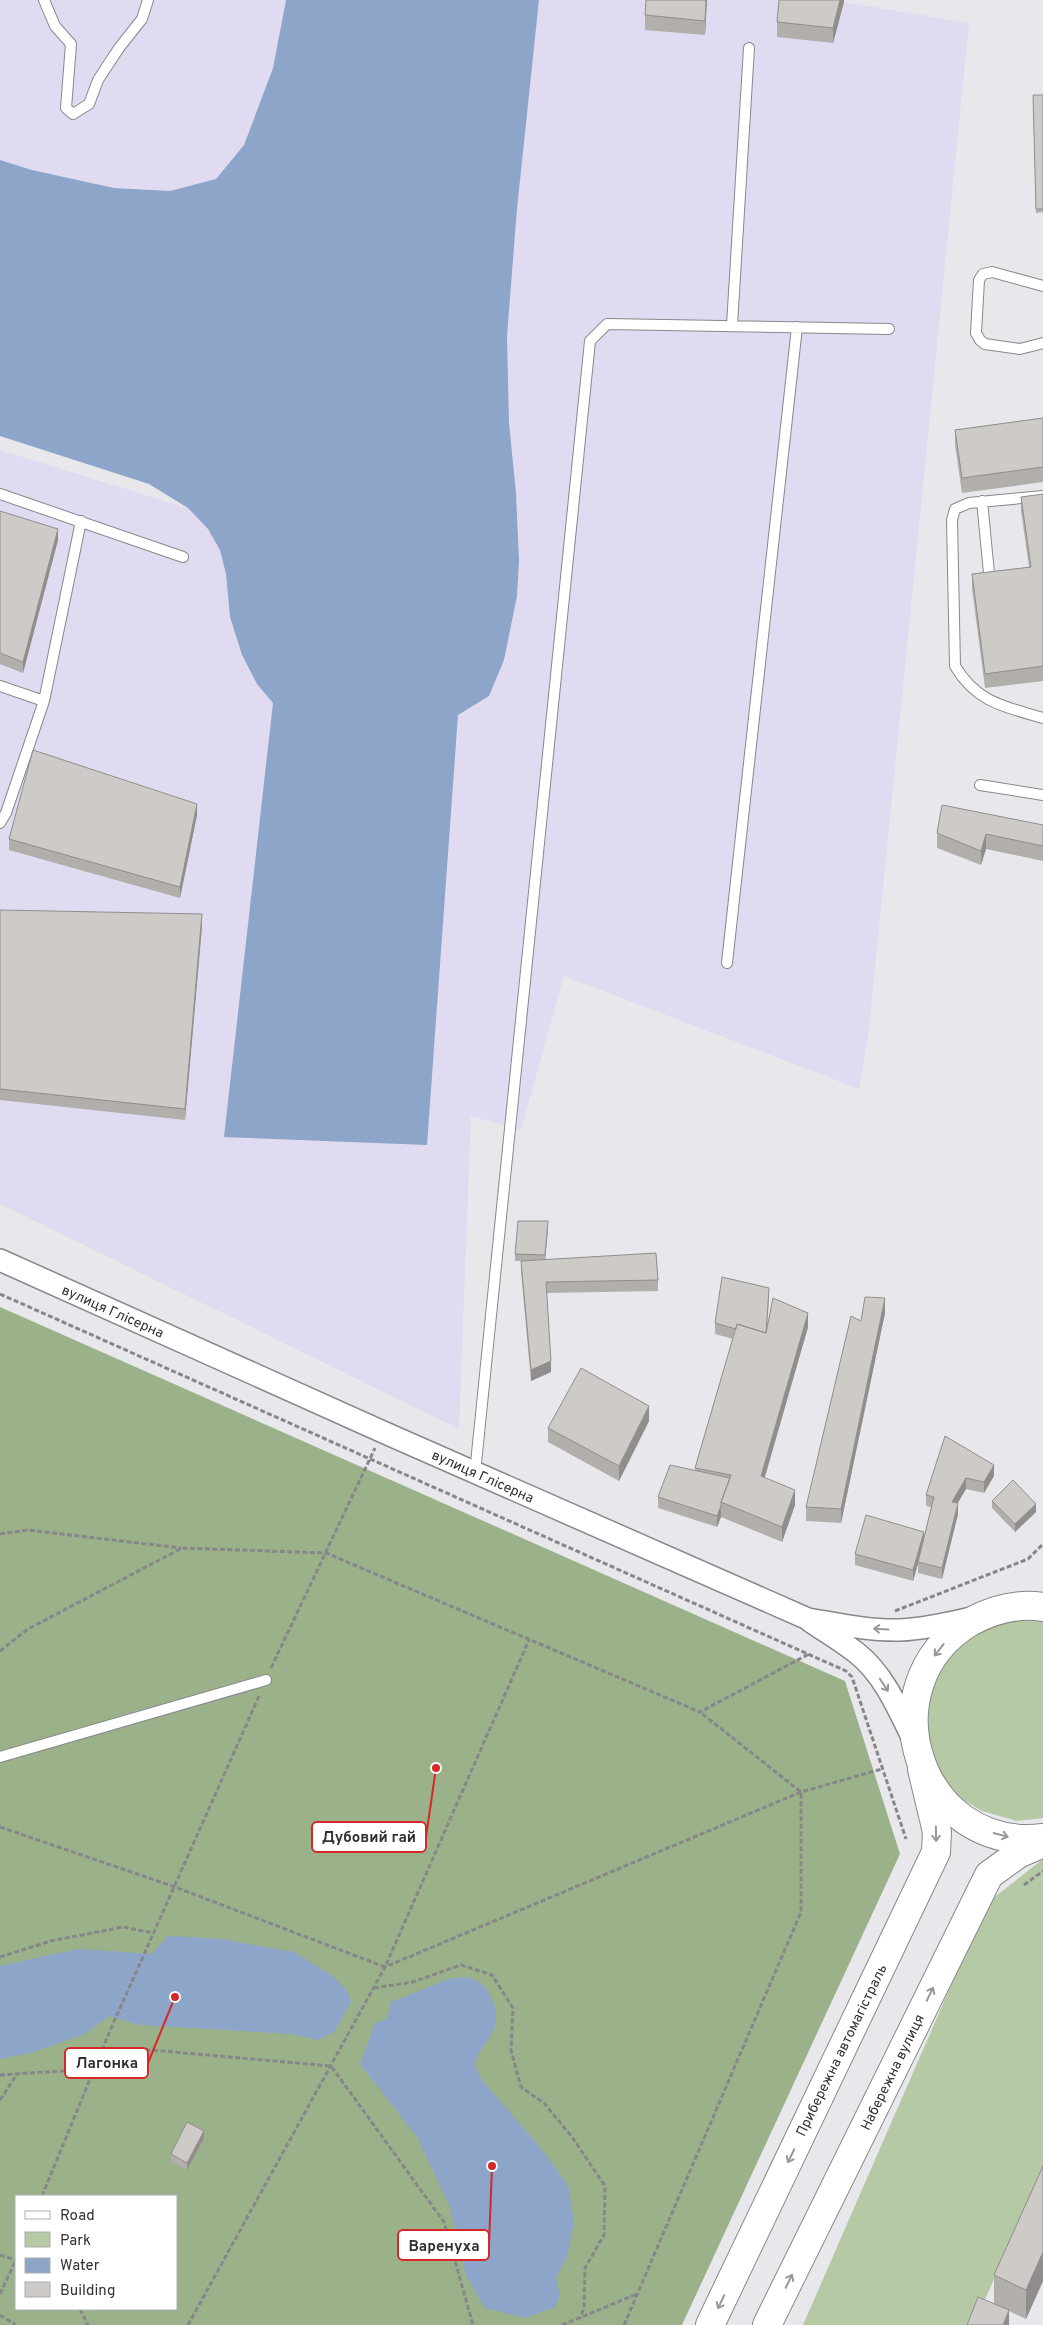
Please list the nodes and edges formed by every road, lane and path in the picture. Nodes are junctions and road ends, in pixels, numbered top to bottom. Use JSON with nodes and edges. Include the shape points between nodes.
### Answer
{"nodes":[{"id":1,"x":44,"y":0,"type":"edge"},
{"id":2,"x":148,"y":0,"type":"edge"},
{"id":3,"x":749,"y":48,"type":"dead end"},
{"id":4,"x":1043,"y":286,"type":"edge"},
{"id":5,"x":732,"y":325,"type":"junction"},
{"id":6,"x":797,"y":327,"type":"junction"},
{"id":7,"x":889,"y":329,"type":"dead end"},
{"id":8,"x":1043,"y":343,"type":"edge"},
{"id":9,"x":0,"y":494,"type":"edge"},
{"id":10,"x":1043,"y":496,"type":"edge"},
{"id":11,"x":982,"y":501,"type":"junction"},
{"id":12,"x":80,"y":521,"type":"junction"},
{"id":13,"x":183,"y":557,"type":"dead end"},
{"id":14,"x":989,"y":573,"type":"edge"},
{"id":15,"x":0,"y":686,"type":"edge"},
{"id":16,"x":44,"y":701,"type":"junction"},
{"id":17,"x":1043,"y":718,"type":"edge"},
{"id":18,"x":980,"y":785,"type":"dead end"},
{"id":19,"x":1043,"y":795,"type":"edge"},
{"id":20,"x":0,"y":823,"type":"edge"},
{"id":21,"x":727,"y":963,"type":"dead end"},
{"id":22,"x":0,"y":1260,"type":"edge"},
{"id":23,"x":0,"y":1294,"type":"edge"},
{"id":24,"x":475,"y":1473,"type":"junction"},
{"id":25,"x":0,"y":1534,"type":"edge"},
{"id":26,"x":1043,"y":1544,"type":"edge"},
{"id":27,"x":182,"y":1548,"type":"junction"},
{"id":28,"x":1043,"y":1592,"type":"edge"},
{"id":29,"x":1043,"y":1607,"type":"edge"},
{"id":30,"x":892,"y":1612,"type":"dead end"},
{"id":31,"x":993,"y":1612,"type":"junction"},
{"id":32,"x":808,"y":1620,"type":"junction"},
{"id":33,"x":529,"y":1640,"type":"junction"},
{"id":34,"x":0,"y":1651,"type":"edge"},
{"id":35,"x":809,"y":1654,"type":"junction"},
{"id":36,"x":266,"y":1680,"type":"dead end"},
{"id":37,"x":700,"y":1712,"type":"junction"},
{"id":38,"x":915,"y":1743,"type":"junction"},
{"id":39,"x":0,"y":1757,"type":"edge"},
{"id":40,"x":882,"y":1769,"type":"junction"},
{"id":41,"x":922,"y":1769,"type":"junction"},
{"id":42,"x":801,"y":1792,"type":"junction"},
{"id":43,"x":0,"y":1827,"type":"edge"},
{"id":44,"x":1043,"y":1838,"type":"edge"},
{"id":45,"x":906,"y":1839,"type":"dead end"},
{"id":46,"x":1043,"y":1843,"type":"edge"},
{"id":47,"x":1043,"y":1872,"type":"edge"},
{"id":48,"x":1024,"y":1885,"type":"dead end"},
{"id":49,"x":0,"y":1956,"type":"edge"},
{"id":50,"x":385,"y":1967,"type":"junction"},
{"id":51,"x":374,"y":1988,"type":"junction"},
{"id":52,"x":331,"y":2066,"type":"junction"},
{"id":53,"x":94,"y":2069,"type":"junction"},
{"id":54,"x":0,"y":2074,"type":"edge"},
{"id":55,"x":18,"y":2074,"type":"junction"},
{"id":56,"x":0,"y":2100,"type":"edge"},
{"id":57,"x":42,"y":2195,"type":"edge"},
{"id":58,"x":0,"y":2255,"type":"edge"},
{"id":59,"x":15,"y":2260,"type":"edge"},
{"id":60,"x":15,"y":2262,"type":"edge"},
{"id":61,"x":638,"y":2293,"type":"junction"},
{"id":62,"x":0,"y":2294,"type":"edge"},
{"id":63,"x":80,"y":2310,"type":"edge"},
{"id":64,"x":0,"y":2315,"type":"edge"},
{"id":65,"x":580,"y":2318,"type":"junction"},
{"id":66,"x":16,"y":2325,"type":"edge"},
{"id":67,"x":88,"y":2325,"type":"edge"},
{"id":68,"x":188,"y":2325,"type":"edge"},
{"id":69,"x":473,"y":2325,"type":"edge"},
{"id":70,"x":562,"y":2325,"type":"edge"},
{"id":71,"x":624,"y":2325,"type":"edge"},
{"id":72,"x":710,"y":2325,"type":"edge"},
{"id":73,"x":767,"y":2325,"type":"edge"}],
"edges":[{"from":1,"to":2,"type":"lane","via":[[55,26],[71,44],[66,108],[73,114],[89,104],[98,80],[142,19]]},
{"from":3,"to":5,"type":"lane"},
{"from":4,"to":8,"type":"lane","via":[[992,272],[983,274],[979,280],[976,333],[985,344],[1020,349]]},
{"from":5,"to":6,"type":"lane"},
{"from":5,"to":24,"type":"lane","via":[[607,324],[590,341]]},
{"from":6,"to":7,"type":"lane"},
{"from":6,"to":21,"type":"lane"},
{"from":9,"to":12,"type":"lane"},
{"from":10,"to":11,"type":"lane"},
{"from":11,"to":14,"type":"lane"},
{"from":11,"to":17,"type":"lane","via":[[969,502],[955,509],[952,520],[955,666],[964,682],[992,703]]},
{"from":12,"to":13,"type":"lane"},
{"from":12,"to":16,"type":"lane"},
{"from":15,"to":16,"type":"lane"},
{"from":16,"to":20,"type":"lane"},
{"from":18,"to":19,"type":"lane"},
{"from":22,"to":24,"type":"street","name":"вулиця Глісерна"},
{"from":23,"to":35,"type":"path"},
{"from":24,"to":32,"type":"street","name":"вулиця Глісерна"},
{"from":25,"to":27,"type":"path","via":[[28,1530]]},
{"from":26,"to":30,"type":"path","via":[[1028,1559]]},
{"from":27,"to":33,"type":"path","via":[[326,1553]]},
{"from":27,"to":34,"type":"path","via":[[28,1629]]},
{"from":28,"to":31,"type":"main road","name":"Прибережна автомагістраль"},
{"from":29,"to":31,"type":"main road","name":"Прибережна автомагістраль"},
{"from":31,"to":32,"type":"street","name":"вулиця Глісерна","one_way":true,"via":[[900,1630]]},
{"from":31,"to":38,"type":"main road","name":"Прибережна автомагістраль","one_way":true,"via":[[958,1629],[926,1668],[915,1701]]},
{"from":32,"to":38,"type":"street","one_way":true,"via":[[859,1655],[873,1671],[897,1707]]},
{"from":33,"to":37,"type":"path"},
{"from":33,"to":50,"type":"path"},
{"from":35,"to":37,"type":"path"},
{"from":35,"to":40,"type":"path","via":[[852,1677]]},
{"from":36,"to":39,"type":"lane"},
{"from":37,"to":42,"type":"path"},
{"from":38,"to":41,"type":"main road","name":"Прибережна автомагістраль"},
{"from":40,"to":42,"type":"path"},
{"from":40,"to":45,"type":"path"},
{"from":41,"to":44,"type":"main road","name":"Прибережна автомагістраль","one_way":true,"via":[[948,1806],[977,1827],[1003,1836],[1029,1840]]},
{"from":41,"to":72,"type":"main road","name":"Прибережна автомагістраль","one_way":true,"via":[[935,1818],[936,1852]]},
{"from":42,"to":50,"type":"path"},
{"from":42,"to":61,"type":"path","via":[[801,1912]]},
{"from":43,"to":50,"type":"path","via":[[175,1887]]},
{"from":73,"to":46,"type":"main road","name":"Набережна вулиця","one_way":true,"via":[[989,1875],[1018,1854]]},
{"from":47,"to":48,"type":"path"},
{"from":49,"to":53,"type":"path","via":[[51,1941],[123,1927],[154,1933]]},
{"from":50,"to":51,"type":"path"},
{"from":51,"to":52,"type":"path"},
{"from":51,"to":65,"type":"path","via":[[413,1982],[461,1965],[492,1975],[513,2008],[511,2050],[521,2087],[544,2103],[605,2186],[604,2235],[585,2268],[584,2308]]},
{"from":52,"to":53,"type":"path","via":[[139,2049]]},
{"from":52,"to":68,"type":"path"},
{"from":52,"to":69,"type":"path","via":[[444,2222]]},
{"from":53,"to":55,"type":"path"},
{"from":53,"to":57,"type":"path"},
{"from":54,"to":55,"type":"path"},
{"from":55,"to":56,"type":"path"},
{"from":58,"to":59,"type":"path"},
{"from":60,"to":62,"type":"path"},
{"from":61,"to":65,"type":"path"},
{"from":61,"to":71,"type":"path"},
{"from":63,"to":67,"type":"path"},
{"from":64,"to":66,"type":"path"},
{"from":65,"to":70,"type":"path"}]}
